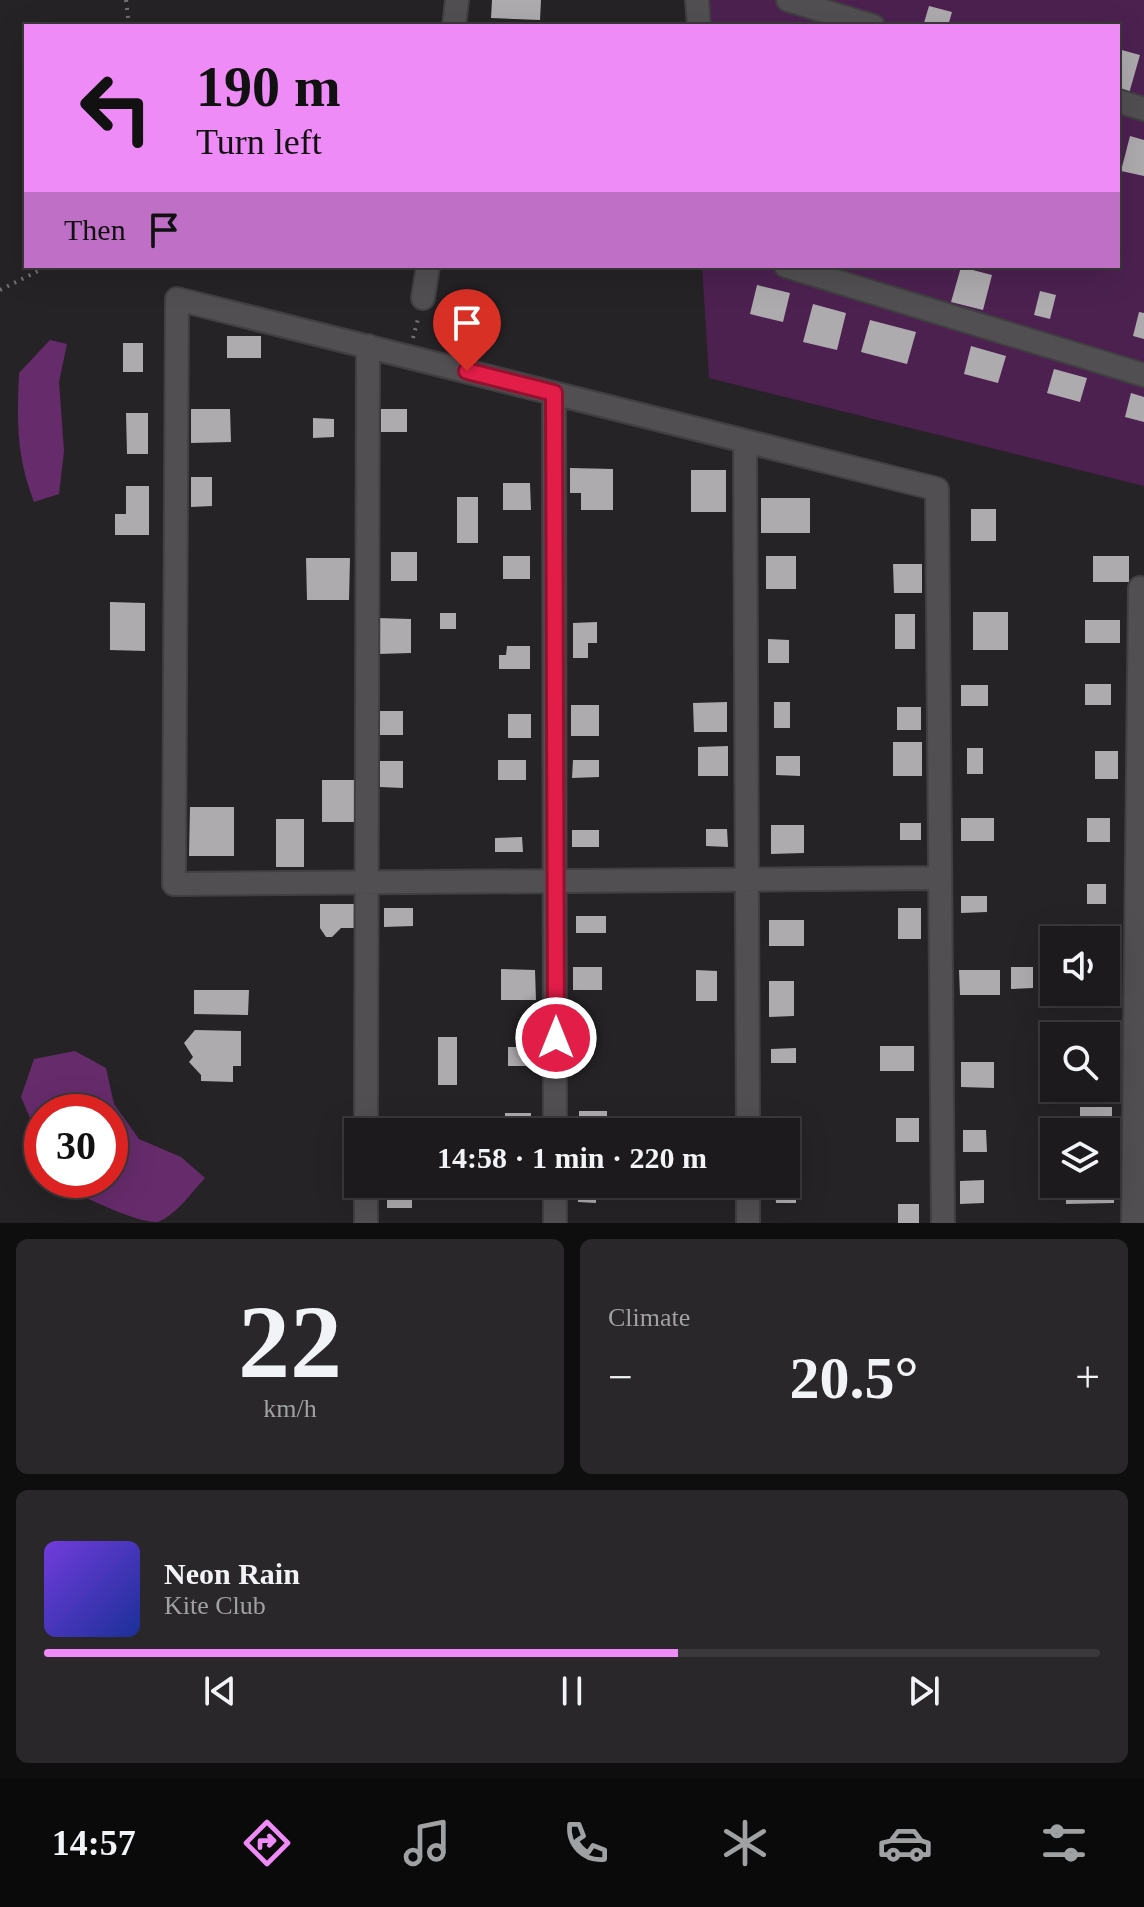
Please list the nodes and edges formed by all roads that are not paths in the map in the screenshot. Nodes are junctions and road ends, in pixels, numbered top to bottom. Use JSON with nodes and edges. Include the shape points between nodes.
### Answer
{"nodes":[{"id":1,"x":457,"y":0,"type":"edge"},
{"id":2,"x":697,"y":0,"type":"edge"},
{"id":3,"x":788,"y":0,"type":"edge"},
{"id":4,"x":454,"y":24,"type":"edge"},
{"id":5,"x":699,"y":24,"type":"edge"},
{"id":6,"x":866,"y":24,"type":"edge"},
{"id":7,"x":1120,"y":102,"type":"edge"},
{"id":8,"x":1144,"y":109,"type":"edge"},
{"id":9,"x":428,"y":268,"type":"edge"},
{"id":10,"x":793,"y":268,"type":"edge"},
{"id":11,"x":423,"y":298,"type":"road end"},
{"id":12,"x":368,"y":346,"type":"junction"},
{"id":13,"x":1144,"y":375,"type":"edge"},
{"id":14,"x":554,"y":393,"type":"junction"},
{"id":15,"x":745,"y":441,"type":"junction"},
{"id":16,"x":1140,"y":588,"type":"dead end"},
{"id":17,"x":940,"y":878,"type":"junction"},
{"id":18,"x":747,"y":880,"type":"junction"},
{"id":19,"x":556,"y":881,"type":"junction"},
{"id":20,"x":368,"y":882,"type":"junction"},
{"id":21,"x":366,"y":1118,"type":"edge"},
{"id":22,"x":555,"y":1118,"type":"edge"},
{"id":23,"x":748,"y":1118,"type":"edge"},
{"id":24,"x":366,"y":1198,"type":"edge"},
{"id":25,"x":555,"y":1198,"type":"edge"},
{"id":26,"x":748,"y":1198,"type":"edge"},
{"id":27,"x":366,"y":1223,"type":"edge"},
{"id":28,"x":555,"y":1223,"type":"edge"},
{"id":29,"x":748,"y":1223,"type":"edge"},
{"id":30,"x":943,"y":1223,"type":"edge"},
{"id":31,"x":1133,"y":1223,"type":"edge"}],
"edges":[{"from":1,"to":4,"type":"street"},
{"from":2,"to":5,"type":"street"},
{"from":3,"to":6,"type":"street"},
{"from":7,"to":8,"type":"street"},
{"from":9,"to":11,"type":"street"},
{"from":10,"to":13,"type":"street"},
{"from":12,"to":14,"type":"street"},
{"from":12,"to":20,"type":"street"},
{"from":12,"to":20,"type":"street","via":[[177,299],[174,884]]},
{"from":14,"to":15,"type":"street"},
{"from":14,"to":19,"type":"street"},
{"from":15,"to":17,"type":"street","via":[[937,489]]},
{"from":15,"to":18,"type":"street"},
{"from":16,"to":31,"type":"street"},
{"from":17,"to":18,"type":"street"},
{"from":17,"to":30,"type":"street"},
{"from":18,"to":19,"type":"street"},
{"from":18,"to":23,"type":"street"},
{"from":19,"to":20,"type":"street"},
{"from":19,"to":22,"type":"street"},
{"from":20,"to":21,"type":"street"},
{"from":24,"to":27,"type":"street"},
{"from":25,"to":28,"type":"street"},
{"from":26,"to":29,"type":"street"}]}
